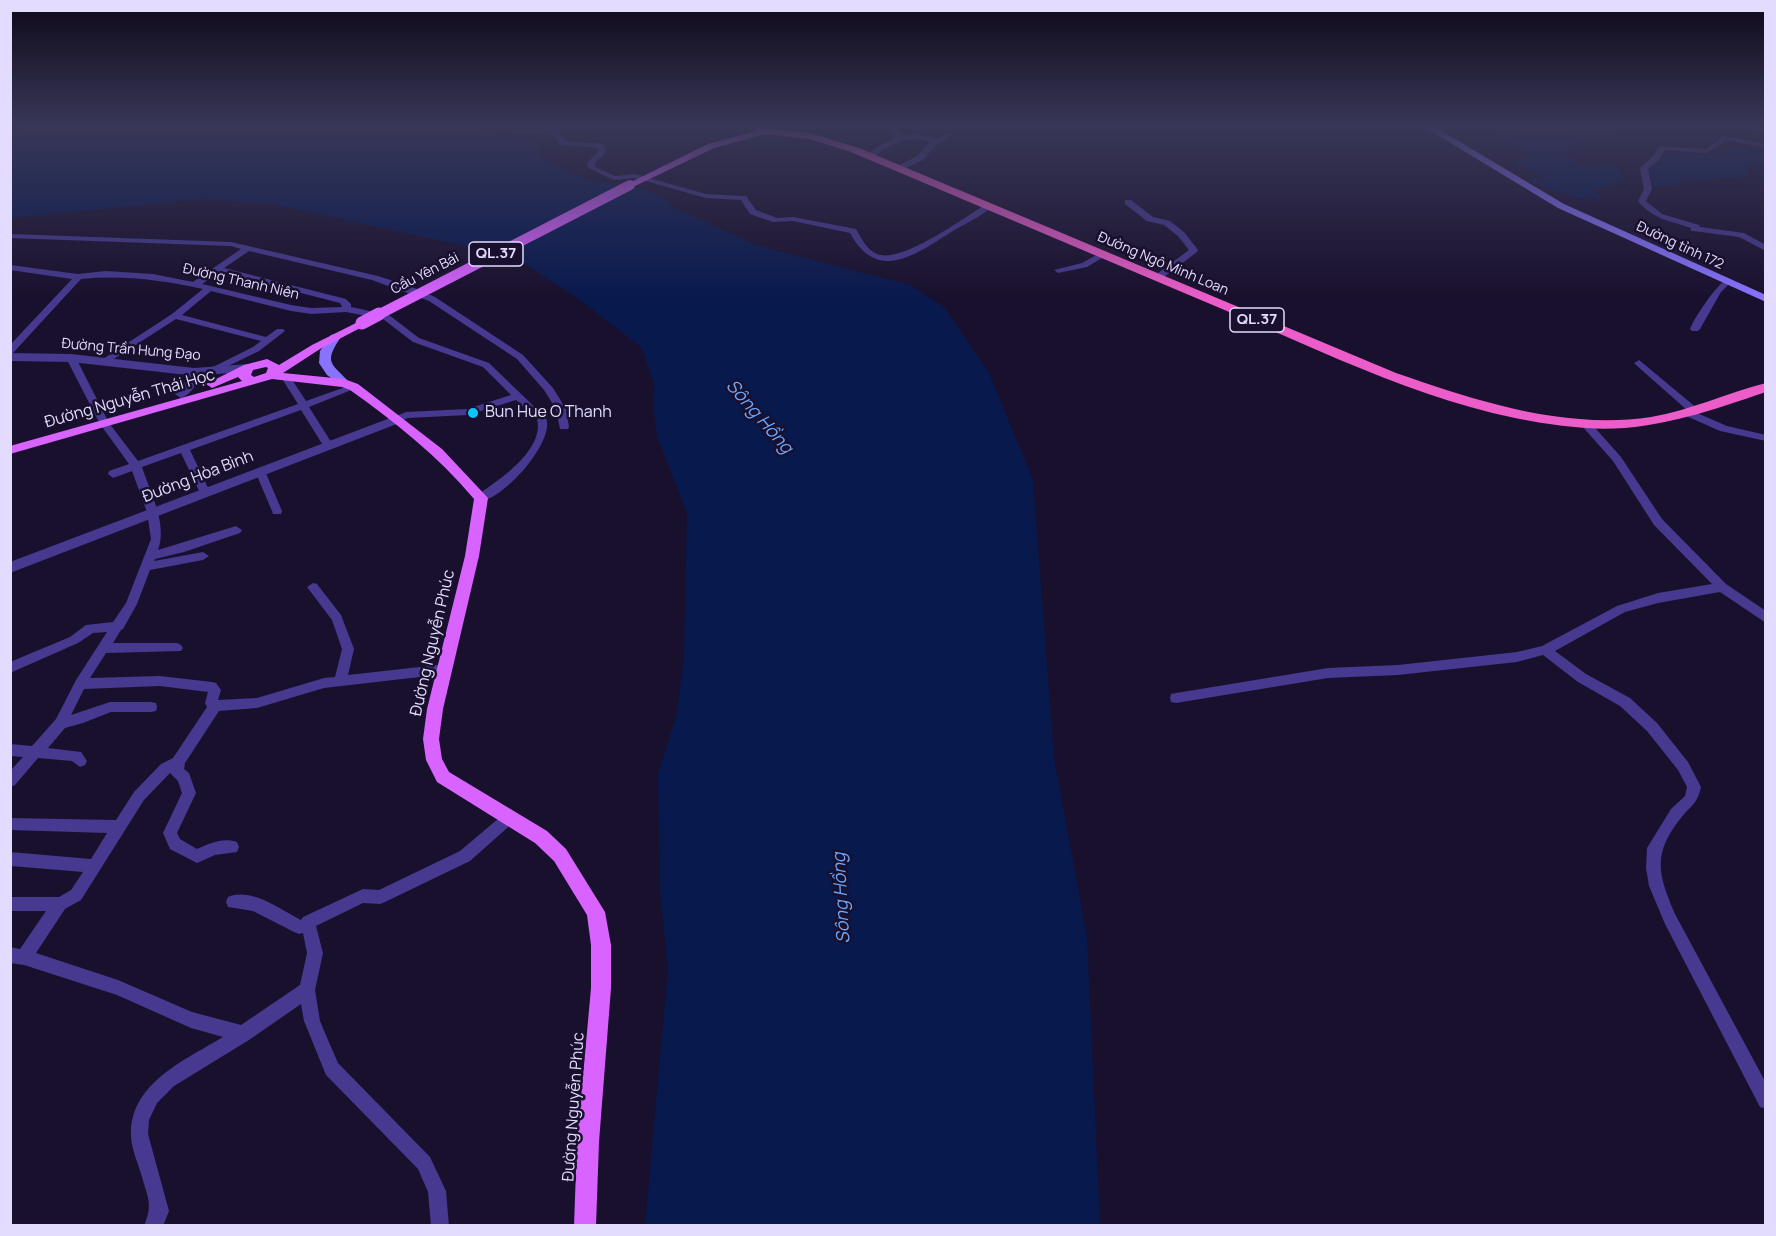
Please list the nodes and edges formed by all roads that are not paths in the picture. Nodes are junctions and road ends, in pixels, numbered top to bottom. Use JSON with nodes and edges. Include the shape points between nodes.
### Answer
{"nodes":[{"id":1,"x":629,"y":185,"type":"edge"},
{"id":2,"x":667,"y":185,"type":"edge"},
{"id":3,"x":935,"y":185,"type":"edge"},
{"id":4,"x":1524,"y":185,"type":"edge"},
{"id":5,"x":1647,"y":185,"type":"edge"},
{"id":6,"x":1128,"y":202,"type":"dead end"},
{"id":7,"x":988,"y":206,"type":"junction"},
{"id":8,"x":10,"y":236,"type":"edge"},
{"id":9,"x":247,"y":248,"type":"junction"},
{"id":10,"x":1766,"y":249,"type":"edge"},
{"id":11,"x":1103,"y":255,"type":"junction"},
{"id":12,"x":10,"y":267,"type":"edge"},
{"id":13,"x":217,"y":269,"type":"junction"},
{"id":14,"x":1058,"y":270,"type":"dead end"},
{"id":15,"x":78,"y":277,"type":"junction"},
{"id":16,"x":1157,"y":278,"type":"junction"},
{"id":17,"x":1727,"y":282,"type":"junction"},
{"id":18,"x":195,"y":285,"type":"junction"},
{"id":19,"x":210,"y":288,"type":"junction"},
{"id":20,"x":1766,"y":299,"type":"edge"},
{"id":21,"x":346,"y":309,"type":"junction"},
{"id":22,"x":175,"y":315,"type":"junction"},
{"id":23,"x":362,"y":323,"type":"joint"},
{"id":24,"x":1695,"y":329,"type":"dead end"},
{"id":25,"x":280,"y":331,"type":"dead end"},
{"id":26,"x":335,"y":337,"type":"junction"},
{"id":27,"x":268,"y":340,"type":"junction"},
{"id":28,"x":10,"y":351,"type":"edge"},
{"id":29,"x":10,"y":357,"type":"edge"},
{"id":30,"x":71,"y":358,"type":"junction"},
{"id":31,"x":106,"y":361,"type":"junction"},
{"id":32,"x":1639,"y":363,"type":"dead end"},
{"id":33,"x":248,"y":368,"type":"junction"},
{"id":34,"x":212,"y":371,"type":"junction"},
{"id":35,"x":194,"y":372,"type":"junction"},
{"id":36,"x":269,"y":374,"type":"junction"},
{"id":37,"x":349,"y":385,"type":"junction"},
{"id":38,"x":1766,"y":387,"type":"edge"},
{"id":39,"x":181,"y":394,"type":"junction"},
{"id":40,"x":518,"y":396,"type":"junction"},
{"id":41,"x":304,"y":405,"type":"junction"},
{"id":42,"x":1691,"y":412,"type":"junction"},
{"id":43,"x":398,"y":419,"type":"junction"},
{"id":44,"x":102,"y":420,"type":"junction"},
{"id":45,"x":1586,"y":423,"type":"junction"},
{"id":46,"x":564,"y":427,"type":"dead end"},
{"id":47,"x":1766,"y":438,"type":"edge"},
{"id":48,"x":10,"y":441,"type":"edge"},
{"id":49,"x":328,"y":445,"type":"junction"},
{"id":50,"x":184,"y":448,"type":"junction"},
{"id":51,"x":10,"y":450,"type":"edge"},
{"id":52,"x":136,"y":465,"type":"junction"},
{"id":53,"x":260,"y":471,"type":"junction"},
{"id":54,"x":113,"y":474,"type":"dead end"},
{"id":55,"x":205,"y":492,"type":"junction"},
{"id":56,"x":481,"y":498,"type":"junction"},
{"id":57,"x":277,"y":511,"type":"dead end"},
{"id":58,"x":152,"y":512,"type":"junction"},
{"id":59,"x":236,"y":530,"type":"dead end"},
{"id":60,"x":203,"y":556,"type":"dead end"},
{"id":61,"x":148,"y":561,"type":"junction"},
{"id":62,"x":10,"y":568,"type":"edge"},
{"id":63,"x":313,"y":587,"type":"dead end"},
{"id":64,"x":1722,"y":587,"type":"junction"},
{"id":65,"x":1766,"y":618,"type":"edge"},
{"id":66,"x":119,"y":626,"type":"junction"},
{"id":67,"x":102,"y":648,"type":"junction"},
{"id":68,"x":177,"y":648,"type":"dead end"},
{"id":69,"x":1545,"y":650,"type":"junction"},
{"id":70,"x":10,"y":668,"type":"edge"},
{"id":71,"x":446,"y":669,"type":"junction"},
{"id":72,"x":340,"y":681,"type":"junction"},
{"id":73,"x":80,"y":684,"type":"junction"},
{"id":74,"x":1176,"y":698,"type":"dead end"},
{"id":75,"x":215,"y":706,"type":"junction"},
{"id":76,"x":151,"y":707,"type":"dead end"},
{"id":77,"x":61,"y":723,"type":"junction"},
{"id":78,"x":10,"y":750,"type":"edge"},
{"id":79,"x":33,"y":753,"type":"junction"},
{"id":80,"x":80,"y":761,"type":"dead end"},
{"id":81,"x":178,"y":762,"type":"junction"},
{"id":82,"x":10,"y":781,"type":"edge"},
{"id":83,"x":510,"y":817,"type":"junction"},
{"id":84,"x":10,"y":824,"type":"edge"},
{"id":85,"x":120,"y":827,"type":"junction"},
{"id":86,"x":232,"y":847,"type":"dead end"},
{"id":87,"x":10,"y":859,"type":"edge"},
{"id":88,"x":95,"y":866,"type":"junction"},
{"id":89,"x":233,"y":902,"type":"dead end"},
{"id":90,"x":10,"y":904,"type":"edge"},
{"id":91,"x":60,"y":904,"type":"junction"},
{"id":92,"x":298,"y":927,"type":"dead end"},
{"id":93,"x":17,"y":956,"type":"edge"},
{"id":94,"x":307,"y":990,"type":"junction"},
{"id":95,"x":243,"y":1034,"type":"junction"},
{"id":96,"x":1766,"y":1101,"type":"edge"},
{"id":97,"x":153,"y":1226,"type":"edge"},
{"id":98,"x":440,"y":1226,"type":"edge"},
{"id":99,"x":585,"y":1226,"type":"edge"}],
"edges":[{"from":1,"to":23,"type":"main road","name":"Cầu Yên Bái","number":"QL.37","bridge":true},
{"from":2,"to":7,"type":"street","via":[[706,196],[743,198],[753,212],[776,220],[793,219],[853,231],[865,252],[882,257],[911,254]]},
{"from":3,"to":7,"type":"highway","name":"Đường Ngô Minh Loan","number":"QL.37"},
{"from":4,"to":17,"type":"main road","name":"Đường tỉnh 172","via":[[1560,206]]},
{"from":5,"to":10,"type":"street","via":[[1642,201],[1647,208],[1695,228],[1741,235]]},
{"from":6,"to":16,"type":"street","via":[[1150,219],[1167,223],[1194,250]]},
{"from":7,"to":11,"type":"highway","name":"Đường Ngô Minh Loan","number":"QL.37"},
{"from":8,"to":9,"type":"street","via":[[208,243]]},
{"from":9,"to":13,"type":"street"},
{"from":9,"to":46,"type":"street","via":[[375,278],[432,299],[520,357],[561,409]]},
{"from":11,"to":14,"type":"street","via":[[1084,265]]},
{"from":11,"to":16,"type":"highway","name":"Đường Ngô Minh Loan","number":"QL.37"},
{"from":12,"to":15,"type":"street","name":"Đường Thanh Niên"},
{"from":13,"to":18,"type":"street"},
{"from":13,"to":21,"type":"street","via":[[343,301]]},
{"from":15,"to":18,"type":"street","name":"Đường Thanh Niên","via":[[153,277]]},
{"from":15,"to":28,"type":"street"},
{"from":16,"to":45,"type":"highway","name":"Đường Ngô Minh Loan","number":"QL.37","via":[[1437,392],[1509,411]]},
{"from":17,"to":20,"type":"main road","name":"Đường tỉnh 172"},
{"from":17,"to":24,"type":"street","via":[[1714,292],[1710,307],[1699,317]]},
{"from":18,"to":19,"type":"street","name":"Đường Thanh Niên"},
{"from":19,"to":21,"type":"street","name":"Đường Thanh Niên","via":[[291,308]]},
{"from":19,"to":22,"type":"street"},
{"from":21,"to":40,"type":"street","name":"Đường Thanh Niên","via":[[386,317],[416,340],[486,365]]},
{"from":22,"to":27,"type":"street"},
{"from":22,"to":31,"type":"street"},
{"from":23,"to":26,"type":"main road","name":"Đường Nguyễn Thái Học","number":"QL.37"},
{"from":25,"to":27,"type":"street"},
{"from":26,"to":36,"type":"main road","name":"Đường Nguyễn Thái Học","number":"QL.37"},
{"from":26,"to":37,"type":"main road","via":[[324,360],[330,373]]},
{"from":27,"to":34,"type":"street"},
{"from":29,"to":30,"type":"street","name":"Đường Trần Hưng Đạo"},
{"from":30,"to":31,"type":"street","name":"Đường Trần Hưng Đạo"},
{"from":30,"to":44,"type":"street"},
{"from":31,"to":35,"type":"street","name":"Đường Trần Hưng Đạo"},
{"from":32,"to":42,"type":"street"},
{"from":33,"to":34,"type":"street","name":"Đường Trần Hưng Đạo"},
{"from":33,"to":36,"type":"main road","name":"Đường Nguyễn Thái Học"},
{"from":33,"to":39,"type":"main road","name":"Đường Nguyễn Thái Học"},
{"from":34,"to":35,"type":"street","name":"Đường Trần Hưng Đạo"},
{"from":35,"to":39,"type":"street","via":[[192,382]]},
{"from":36,"to":37,"type":"main road"},
{"from":36,"to":41,"type":"street"},
{"from":36,"to":44,"type":"main road","name":"Đường Nguyễn Thái Học"},
{"from":37,"to":41,"type":"street"},
{"from":37,"to":43,"type":"main road"},
{"from":38,"to":42,"type":"highway","name":"Đường Ngô Minh Loan","number":"QL.37"},
{"from":39,"to":44,"type":"main road","name":"Đường Nguyễn Thái Học"},
{"from":40,"to":43,"type":"street","via":[[468,412],[406,415]]},
{"from":40,"to":56,"type":"street","name":"Đường Thanh Niên","via":[[541,418],[542,429],[524,464]]},
{"from":41,"to":49,"type":"street"},
{"from":41,"to":50,"type":"street"},
{"from":42,"to":45,"type":"highway","name":"Đường Ngô Minh Loan","number":"QL.37","via":[[1638,423]]},
{"from":42,"to":47,"type":"street","via":[[1724,429]]},
{"from":43,"to":49,"type":"street","name":"Đường Hòa Bình"},
{"from":43,"to":56,"type":"main road","via":[[460,472]]},
{"from":44,"to":48,"type":"main road","name":"Đường Nguyễn Thái Học"},
{"from":44,"to":51,"type":"main road","name":"Đường Nguyễn Thái Học"},
{"from":44,"to":52,"type":"street"},
{"from":45,"to":64,"type":"street","via":[[1617,459],[1658,522]]},
{"from":49,"to":53,"type":"street","name":"Đường Hòa Bình"},
{"from":50,"to":52,"type":"street"},
{"from":50,"to":55,"type":"street"},
{"from":52,"to":54,"type":"street"},
{"from":52,"to":58,"type":"street"},
{"from":53,"to":55,"type":"street","name":"Đường Hòa Bình"},
{"from":53,"to":57,"type":"street"},
{"from":55,"to":58,"type":"street","name":"Đường Hòa Bình"},
{"from":56,"to":71,"type":"main road","name":"Đường Nguyễn Phúc"},
{"from":58,"to":61,"type":"street","via":[[157,539]]},
{"from":58,"to":62,"type":"street","name":"Đường Hòa Bình"},
{"from":59,"to":61,"type":"street"},
{"from":60,"to":61,"type":"street"},
{"from":61,"to":66,"type":"street"},
{"from":63,"to":72,"type":"street","via":[[337,618],[348,649]]},
{"from":64,"to":65,"type":"street"},
{"from":64,"to":69,"type":"street","via":[[1621,609]]},
{"from":66,"to":67,"type":"street"},
{"from":66,"to":70,"type":"street","via":[[90,628],[74,640]]},
{"from":67,"to":68,"type":"street"},
{"from":67,"to":73,"type":"street"},
{"from":69,"to":74,"type":"street","via":[[1517,657],[1398,670],[1328,673]]},
{"from":69,"to":96,"type":"street","via":[[1582,678],[1625,702],[1652,727],[1683,766],[1694,787],[1691,799],[1676,813],[1654,848],[1656,886]]},
{"from":71,"to":72,"type":"street"},
{"from":71,"to":83,"type":"main road","name":"Đường Nguyễn Phúc","via":[[431,739],[434,760],[443,777]]},
{"from":72,"to":75,"type":"street","via":[[257,703]]},
{"from":73,"to":75,"type":"street","via":[[160,681],[212,687],[211,703]]},
{"from":73,"to":77,"type":"street"},
{"from":75,"to":81,"type":"street"},
{"from":76,"to":77,"type":"street","via":[[110,707]]},
{"from":77,"to":79,"type":"street"},
{"from":78,"to":79,"type":"street"},
{"from":79,"to":80,"type":"street","via":[[76,756]]},
{"from":79,"to":82,"type":"street"},
{"from":81,"to":85,"type":"street","via":[[166,768],[139,796]]},
{"from":81,"to":86,"type":"street","via":[[177,772],[184,777],[189,793],[170,833],[175,844],[197,856]]},
{"from":83,"to":94,"type":"street","via":[[465,856],[380,897],[363,896],[308,922],[315,953]]},
{"from":83,"to":99,"type":"main road","name":"Đường Nguyễn Phúc","via":[[560,855],[596,912],[601,988]]},
{"from":84,"to":85,"type":"street"},
{"from":85,"to":88,"type":"street"},
{"from":87,"to":88,"type":"street"},
{"from":88,"to":91,"type":"street","via":[[76,895]]},
{"from":89,"to":92,"type":"street","via":[[255,904]]},
{"from":90,"to":91,"type":"street"},
{"from":91,"to":93,"type":"street"},
{"from":93,"to":95,"type":"street","via":[[118,988],[191,1020]]},
{"from":94,"to":95,"type":"street"},
{"from":94,"to":98,"type":"street","via":[[312,1021],[332,1069],[424,1163],[437,1191]]},
{"from":95,"to":97,"type":"street","via":[[168,1080],[151,1097],[139,1134],[160,1211]]}]}
